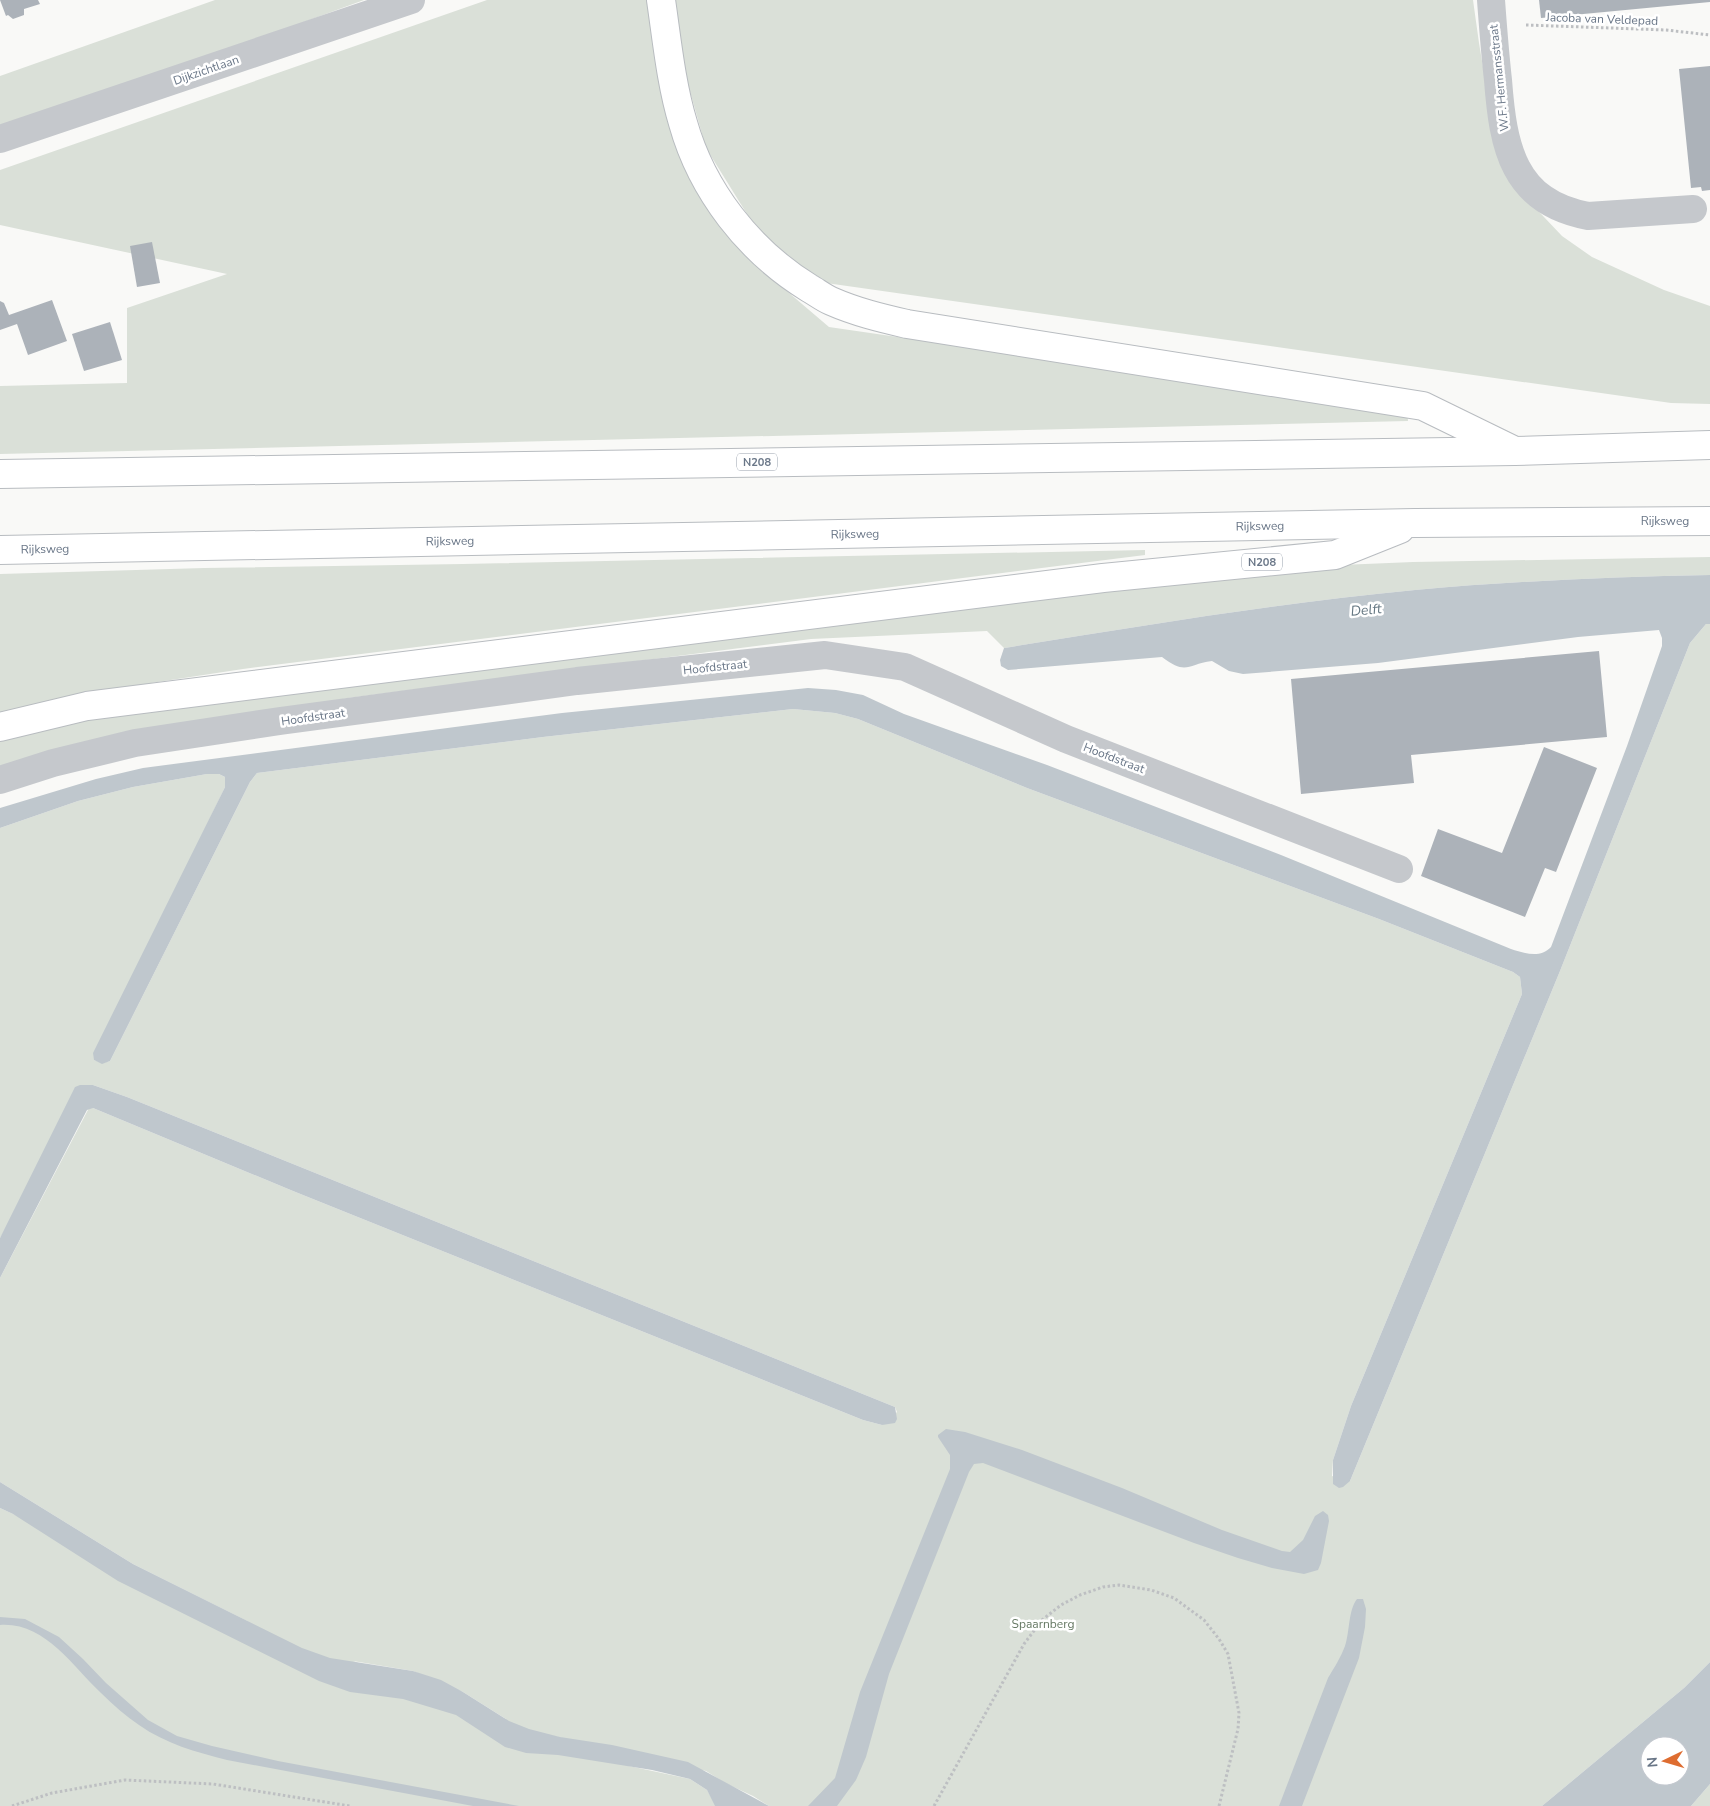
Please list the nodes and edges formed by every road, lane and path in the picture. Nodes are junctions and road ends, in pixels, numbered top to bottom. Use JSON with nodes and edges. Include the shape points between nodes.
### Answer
{"nodes":[{"id":1,"x":411,"y":0,"type":"edge"},
{"id":2,"x":661,"y":0,"type":"edge"},
{"id":3,"x":1492,"y":12,"type":"edge"},
{"id":4,"x":1710,"y":35,"type":"edge"},
{"id":5,"x":0,"y":139,"type":"edge"},
{"id":6,"x":1693,"y":209,"type":"dead end"},
{"id":7,"x":1710,"y":446,"type":"edge"},
{"id":8,"x":1515,"y":450,"type":"junction"},
{"id":9,"x":0,"y":474,"type":"edge"},
{"id":10,"x":1710,"y":521,"type":"edge"},
{"id":11,"x":1415,"y":523,"type":"junction"},
{"id":12,"x":0,"y":550,"type":"edge"},
{"id":13,"x":0,"y":727,"type":"edge"},
{"id":14,"x":0,"y":780,"type":"edge"},
{"id":15,"x":1398,"y":868,"type":"dead end"},
{"id":16,"x":12,"y":1806,"type":"edge"},
{"id":17,"x":350,"y":1806,"type":"edge"},
{"id":18,"x":934,"y":1806,"type":"edge"},
{"id":19,"x":1220,"y":1806,"type":"edge"}],
"edges":[{"from":1,"to":5,"type":"street","name":"Dijkzichtlaan"},
{"from":2,"to":8,"type":"main road","number":"N208","via":[[681,115],[701,171],[728,214],[766,256],[793,278],[830,300],[872,316],[907,324],[1423,406]]},
{"from":3,"to":4,"type":"path","name":"Jacoba van Veldepad"},
{"from":3,"to":6,"type":"street","name":"W.F. Hermansstraat","via":[[1500,103],[1509,149],[1514,165],[1541,198],[1557,208],[1588,216]]},
{"from":7,"to":8,"type":"main road","number":"N208"},
{"from":8,"to":9,"type":"main road","number":"N208"},
{"from":10,"to":11,"type":"main road","name":"Rijksweg","number":"N208"},
{"from":11,"to":12,"type":"main road","name":"Rijksweg","number":"N208"},
{"from":11,"to":13,"type":"main road","number":"N208","via":[[1335,555],[1102,578],[87,706]]},
{"from":14,"to":15,"type":"street","name":"Hoofdstraat","via":[[135,742],[567,683],[825,655],[905,667],[1066,739]]},
{"from":16,"to":17,"type":"path","via":[[52,1793],[125,1780],[212,1784]]},
{"from":18,"to":19,"type":"path","via":[[1024,1644],[1042,1620],[1080,1595],[1119,1585],[1174,1598],[1204,1620],[1228,1654],[1239,1713]]}]}
